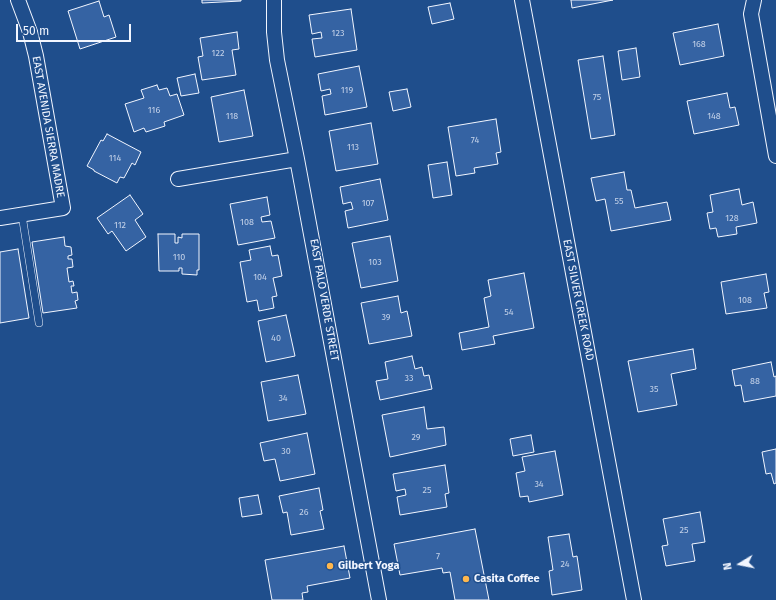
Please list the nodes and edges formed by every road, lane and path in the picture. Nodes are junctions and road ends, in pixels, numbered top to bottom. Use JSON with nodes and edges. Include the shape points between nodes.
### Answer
{"nodes":[{"id":1,"x":18,"y":0,"type":"edge"},
{"id":2,"x":274,"y":0,"type":"edge"},
{"id":3,"x":522,"y":0,"type":"edge"},
{"id":4,"x":754,"y":0,"type":"edge"},
{"id":5,"x":776,"y":156,"type":"edge"},
{"id":6,"x":297,"y":158,"type":"junction"},
{"id":7,"x":178,"y":179,"type":"dead end"},
{"id":8,"x":22,"y":215,"type":"junction"},
{"id":9,"x":0,"y":218,"type":"edge"},
{"id":10,"x":39,"y":323,"type":"dead end"},
{"id":11,"x":379,"y":600,"type":"edge"},
{"id":12,"x":634,"y":600,"type":"edge"}],
"edges":[{"from":1,"to":8,"type":"street","name":"EAST AVENIDA SIERRA MADRE","via":[[36,56],[63,208]]},
{"from":2,"to":6,"type":"street","name":"EAST PALO VERDE STREET","via":[[277,60]]},
{"from":3,"to":12,"type":"street","name":"EAST SILVER CREEK ROAD"},
{"from":4,"to":5,"type":"street","via":[[751,14]]},
{"from":6,"to":7,"type":"street"},
{"from":6,"to":11,"type":"street","name":"EAST PALO VERDE STREET"},
{"from":8,"to":9,"type":"street"},
{"from":8,"to":10,"type":"lane"}]}
